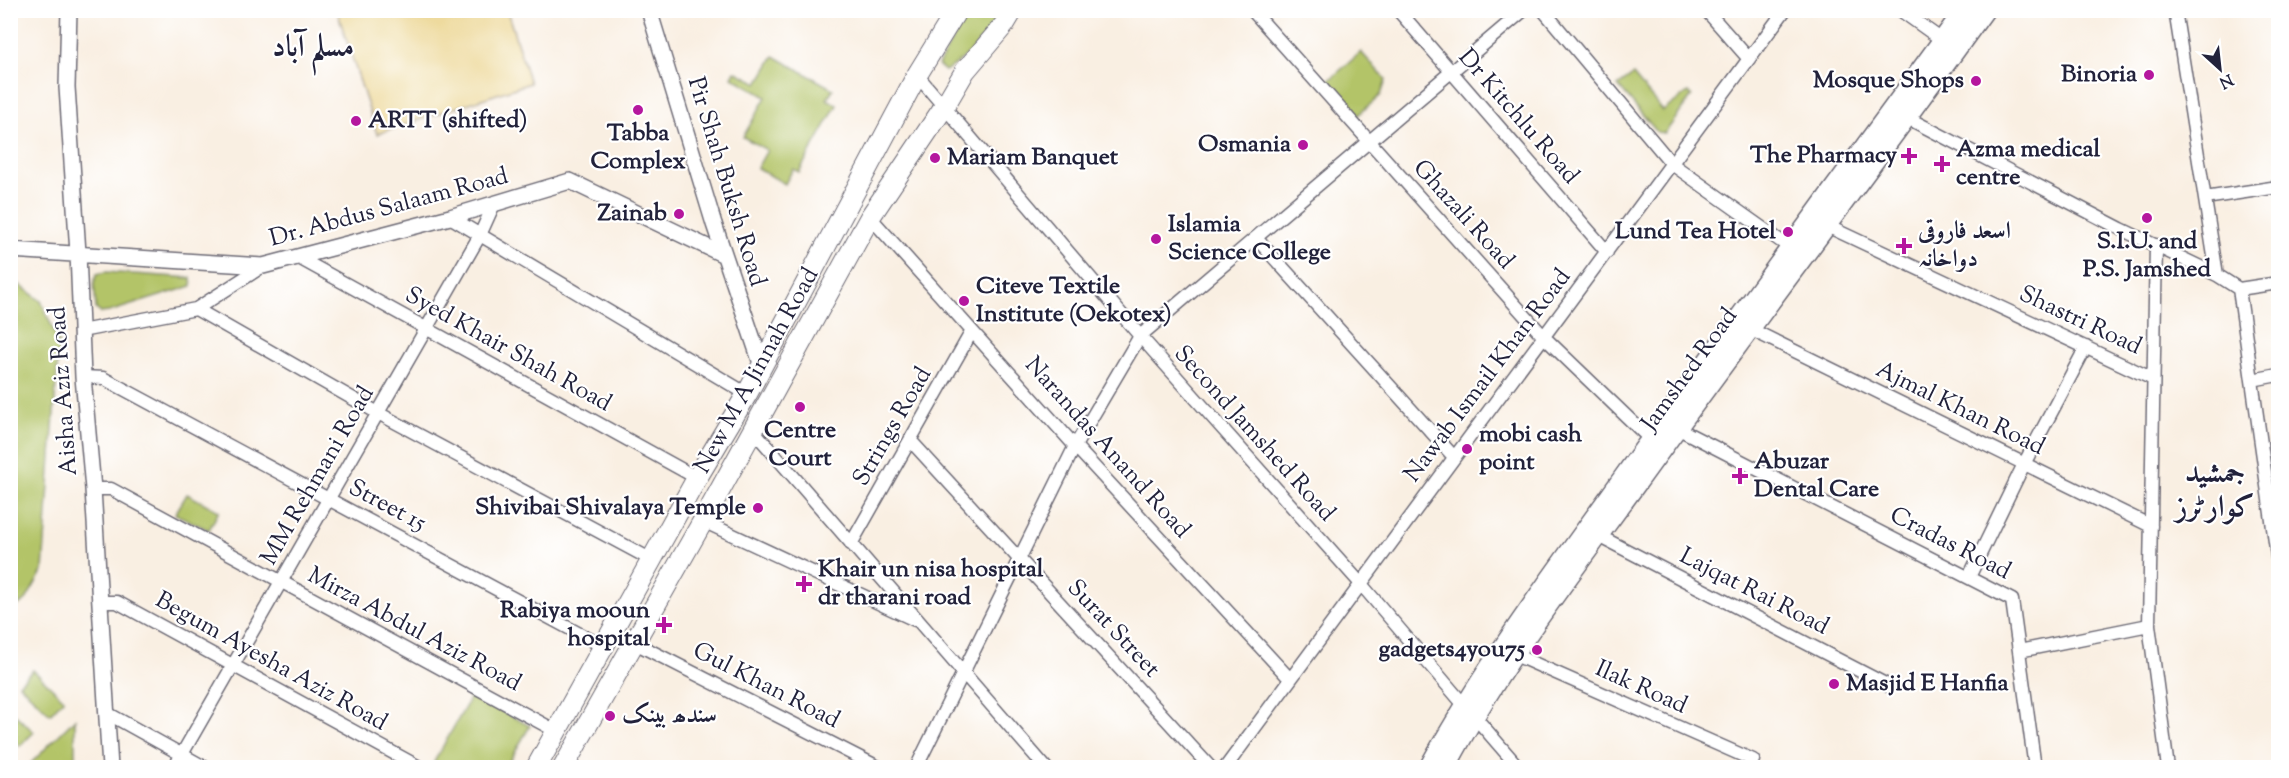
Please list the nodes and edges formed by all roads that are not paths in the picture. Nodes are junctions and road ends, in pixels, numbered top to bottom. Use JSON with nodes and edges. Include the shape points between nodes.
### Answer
{"nodes":[{"id":1,"x":69,"y":10,"type":"edge"},
{"id":2,"x":649,"y":10,"type":"edge"},
{"id":3,"x":957,"y":10,"type":"edge"},
{"id":4,"x":1024,"y":10,"type":"edge"},
{"id":5,"x":1252,"y":10,"type":"edge"},
{"id":6,"x":1398,"y":10,"type":"edge"},
{"id":7,"x":1524,"y":10,"type":"edge"},
{"id":8,"x":1543,"y":10,"type":"edge"},
{"id":9,"x":1706,"y":10,"type":"edge"},
{"id":10,"x":1785,"y":10,"type":"edge"},
{"id":11,"x":1900,"y":10,"type":"edge"},
{"id":12,"x":1964,"y":10,"type":"edge"},
{"id":13,"x":1985,"y":10,"type":"edge"},
{"id":14,"x":2175,"y":10,"type":"edge"},
{"id":15,"x":1009,"y":18,"type":"edge"},
{"id":16,"x":1942,"y":40,"type":"junction"},
{"id":17,"x":1749,"y":59,"type":"junction"},
{"id":18,"x":1451,"y":72,"type":"junction"},
{"id":19,"x":917,"y":75,"type":"junction"},
{"id":20,"x":944,"y":107,"type":"junction"},
{"id":21,"x":1899,"y":113,"type":"junction"},
{"id":22,"x":1370,"y":141,"type":"junction"},
{"id":23,"x":1672,"y":164,"type":"junction"},
{"id":24,"x":2278,"y":187,"type":"edge"},
{"id":25,"x":2205,"y":198,"type":"junction"},
{"id":26,"x":494,"y":204,"type":"junction"},
{"id":27,"x":450,"y":217,"type":"junction"},
{"id":28,"x":870,"y":217,"type":"junction"},
{"id":29,"x":1827,"y":226,"type":"junction"},
{"id":30,"x":480,"y":234,"type":"junction"},
{"id":31,"x":1256,"y":238,"type":"junction"},
{"id":32,"x":2156,"y":245,"type":"junction"},
{"id":33,"x":1789,"y":247,"type":"junction"},
{"id":34,"x":10,"y":250,"type":"edge"},
{"id":35,"x":1607,"y":252,"type":"junction"},
{"id":36,"x":78,"y":253,"type":"junction"},
{"id":37,"x":724,"y":255,"type":"junction"},
{"id":38,"x":299,"y":258,"type":"junction"},
{"id":39,"x":263,"y":266,"type":"junction"},
{"id":40,"x":2217,"y":275,"type":"junction"},
{"id":41,"x":2278,"y":283,"type":"edge"},
{"id":42,"x":2239,"y":289,"type":"junction"},
{"id":43,"x":196,"y":309,"type":"junction"},
{"id":44,"x":426,"y":329,"type":"junction"},
{"id":45,"x":1750,"y":329,"type":"junction"},
{"id":46,"x":81,"y":331,"type":"junction"},
{"id":47,"x":972,"y":331,"type":"junction"},
{"id":48,"x":1140,"y":336,"type":"junction"},
{"id":49,"x":1544,"y":337,"type":"junction"},
{"id":50,"x":2086,"y":347,"type":"junction"},
{"id":51,"x":762,"y":366,"type":"junction"},
{"id":52,"x":2278,"y":375,"type":"edge"},
{"id":53,"x":83,"y":376,"type":"junction"},
{"id":54,"x":2153,"y":379,"type":"junction"},
{"id":55,"x":2252,"y":380,"type":"junction"},
{"id":56,"x":747,"y":394,"type":"junction"},
{"id":57,"x":378,"y":413,"type":"junction"},
{"id":58,"x":1677,"y":428,"type":"junction"},
{"id":59,"x":753,"y":430,"type":"junction"},
{"id":60,"x":1650,"y":439,"type":"junction"},
{"id":61,"x":910,"y":440,"type":"junction"},
{"id":62,"x":1075,"y":446,"type":"junction"},
{"id":63,"x":1454,"y":457,"type":"junction"},
{"id":64,"x":2024,"y":464,"type":"junction"},
{"id":65,"x":2278,"y":466,"type":"edge"},
{"id":66,"x":2265,"y":468,"type":"junction"},
{"id":67,"x":697,"y":478,"type":"junction"},
{"id":68,"x":93,"y":489,"type":"junction"},
{"id":69,"x":329,"y":498,"type":"junction"},
{"id":70,"x":703,"y":521,"type":"junction"},
{"id":71,"x":2151,"y":526,"type":"junction"},
{"id":72,"x":1599,"y":536,"type":"junction"},
{"id":73,"x":851,"y":544,"type":"junction"},
{"id":74,"x":1019,"y":558,"type":"junction"},
{"id":75,"x":652,"y":560,"type":"junction"},
{"id":76,"x":2278,"y":563,"type":"edge"},
{"id":77,"x":1969,"y":577,"type":"junction"},
{"id":78,"x":281,"y":583,"type":"junction"},
{"id":79,"x":1361,"y":584,"type":"junction"},
{"id":80,"x":99,"y":602,"type":"junction"},
{"id":81,"x":921,"y":623,"type":"junction"},
{"id":82,"x":2149,"y":625,"type":"junction"},
{"id":83,"x":633,"y":642,"type":"junction"},
{"id":84,"x":604,"y":646,"type":"junction"},
{"id":85,"x":2019,"y":651,"type":"junction"},
{"id":86,"x":1513,"y":654,"type":"junction"},
{"id":87,"x":233,"y":666,"type":"junction"},
{"id":88,"x":963,"y":670,"type":"junction"},
{"id":89,"x":1290,"y":679,"type":"junction"},
{"id":90,"x":1889,"y":686,"type":"dead end"},
{"id":91,"x":1469,"y":711,"type":"junction"},
{"id":92,"x":107,"y":713,"type":"junction"},
{"id":93,"x":556,"y":731,"type":"junction"},
{"id":94,"x":182,"y":754,"type":"junction"},
{"id":95,"x":1753,"y":760,"type":"dead end"},
{"id":96,"x":110,"y":768,"type":"edge"},
{"id":97,"x":174,"y":768,"type":"edge"},
{"id":98,"x":206,"y":768,"type":"edge"},
{"id":99,"x":421,"y":768,"type":"edge"},
{"id":100,"x":536,"y":768,"type":"edge"},
{"id":101,"x":563,"y":768,"type":"edge"},
{"id":102,"x":880,"y":768,"type":"edge"},
{"id":103,"x":916,"y":768,"type":"edge"},
{"id":104,"x":1046,"y":768,"type":"edge"},
{"id":105,"x":1211,"y":768,"type":"edge"},
{"id":106,"x":1225,"y":768,"type":"edge"},
{"id":107,"x":1428,"y":768,"type":"edge"},
{"id":108,"x":1446,"y":768,"type":"edge"},
{"id":109,"x":1519,"y":768,"type":"edge"},
{"id":110,"x":2035,"y":768,"type":"edge"},
{"id":111,"x":2168,"y":768,"type":"edge"}],
"edges":[{"from":1,"to":36,"type":"street","name":"Aisha Aziz Road","via":[[67,87]]},
{"from":2,"to":37,"type":"street","name":"Pir Shah Buksh Road"},
{"from":3,"to":19,"type":"main road","name":"New M A Jinnah Road"},
{"from":4,"to":15,"type":"street"},
{"from":5,"to":22,"type":"street","name":"Ghazali Road"},
{"from":6,"to":18,"type":"street","name":"Dr Kitchlu Road"},
{"from":7,"to":18,"type":"street"},
{"from":8,"to":23,"type":"street"},
{"from":9,"to":17,"type":"street"},
{"from":10,"to":17,"type":"street","name":"Nawab Ismail Khan Road"},
{"from":11,"to":16,"type":"street"},
{"from":12,"to":16,"type":"main road","name":"Jamshed Road"},
{"from":13,"to":21,"type":"main road","name":"Jamshed Road"},
{"from":14,"to":25,"type":"street"},
{"from":15,"to":20,"type":"main road","name":"New M A Jinnah Road","via":[[965,71]]},
{"from":16,"to":21,"type":"main road","name":"Jamshed Road"},
{"from":17,"to":23,"type":"street","name":"Nawab Ismail Khan Road"},
{"from":18,"to":22,"type":"street"},
{"from":18,"to":35,"type":"street","name":"Dr Kitchlu Road"},
{"from":19,"to":20,"type":"street","name":"Second Jamshed Road"},
{"from":19,"to":51,"type":"main road","name":"New M A Jinnah Road"},
{"from":20,"to":28,"type":"main road","name":"New M A Jinnah Road"},
{"from":20,"to":48,"type":"street","name":"Second Jamshed Road"},
{"from":21,"to":29,"type":"main road","name":"Jamshed Road"},
{"from":21,"to":32,"type":"street"},
{"from":21,"to":33,"type":"main road","name":"Jamshed Road"},
{"from":22,"to":31,"type":"street"},
{"from":22,"to":49,"type":"street","name":"Ghazali Road"},
{"from":23,"to":33,"type":"street"},
{"from":23,"to":35,"type":"street","name":"Nawab Ismail Khan Road"},
{"from":24,"to":25,"type":"street"},
{"from":25,"to":40,"type":"street"},
{"from":26,"to":27,"type":"street","name":"Dr. Abdus Salaam Road"},
{"from":26,"to":30,"type":"street","name":"MM Rehmani Road"},
{"from":26,"to":37,"type":"street","name":"Dr. Abdus Salaam Road","via":[[570,181]]},
{"from":27,"to":30,"type":"street"},
{"from":27,"to":38,"type":"street","name":"Dr. Abdus Salaam Road"},
{"from":28,"to":47,"type":"street","name":"Narandas Anand Road"},
{"from":28,"to":59,"type":"main road","name":"New M A Jinnah Road"},
{"from":29,"to":45,"type":"main road","name":"Jamshed Road"},
{"from":29,"to":50,"type":"street","name":"Shastri Road"},
{"from":30,"to":44,"type":"street","name":"MM Rehmani Road"},
{"from":30,"to":56,"type":"street"},
{"from":31,"to":48,"type":"street"},
{"from":31,"to":63,"type":"street"},
{"from":32,"to":40,"type":"street"},
{"from":32,"to":54,"type":"street"},
{"from":33,"to":60,"type":"main road","name":"Jamshed Road"},
{"from":34,"to":36,"type":"street","name":"Dr. Abdus Salaam Road"},
{"from":35,"to":49,"type":"street","name":"Nawab Ismail Khan Road"},
{"from":36,"to":39,"type":"street","name":"Dr. Abdus Salaam Road"},
{"from":36,"to":46,"type":"street","name":"Aisha Aziz Road"},
{"from":37,"to":51,"type":"street","name":"Pir Shah Buksh Road"},
{"from":38,"to":39,"type":"street","name":"Dr. Abdus Salaam Road"},
{"from":38,"to":44,"type":"street","name":"Syed Khair Shah Road"},
{"from":39,"to":43,"type":"street"},
{"from":40,"to":42,"type":"street"},
{"from":41,"to":42,"type":"street"},
{"from":42,"to":55,"type":"street"},
{"from":43,"to":46,"type":"street"},
{"from":43,"to":57,"type":"street"},
{"from":44,"to":57,"type":"street","name":"MM Rehmani Road"},
{"from":44,"to":67,"type":"street","name":"Syed Khair Shah Road"},
{"from":45,"to":58,"type":"main road","name":"Jamshed Road"},
{"from":45,"to":64,"type":"street","name":"Ajmal Khan Road"},
{"from":46,"to":53,"type":"street","name":"Aisha Aziz Road"},
{"from":47,"to":61,"type":"street","name":"Strings Road"},
{"from":47,"to":62,"type":"street","name":"Narandas Anand Road"},
{"from":48,"to":62,"type":"street"},
{"from":48,"to":79,"type":"street","name":"Second Jamshed Road"},
{"from":49,"to":60,"type":"street","name":"Ghazali Road"},
{"from":49,"to":63,"type":"street","name":"Nawab Ismail Khan Road"},
{"from":50,"to":54,"type":"street","name":"Shastri Road"},
{"from":50,"to":64,"type":"street"},
{"from":51,"to":56,"type":"main road","name":"New M A Jinnah Road"},
{"from":52,"to":55,"type":"street"},
{"from":53,"to":68,"type":"street","name":"Aisha Aziz Road"},
{"from":53,"to":69,"type":"street","name":"Street 15","via":[[102,378]]},
{"from":54,"to":71,"type":"street"},
{"from":55,"to":66,"type":"street"},
{"from":56,"to":67,"type":"main road","name":"New M A Jinnah Road"},
{"from":57,"to":69,"type":"street","name":"MM Rehmani Road"},
{"from":57,"to":75,"type":"street"},
{"from":58,"to":72,"type":"main road","name":"Jamshed Road"},
{"from":58,"to":77,"type":"street","name":"Cradas Road"},
{"from":59,"to":70,"type":"main road","name":"New M A Jinnah Road"},
{"from":59,"to":73,"type":"street"},
{"from":60,"to":91,"type":"main road","name":"Jamshed Road","via":[[1499,650]]},
{"from":61,"to":73,"type":"street","name":"Strings Road"},
{"from":61,"to":74,"type":"street","name":"Surat Street"},
{"from":62,"to":74,"type":"street"},
{"from":62,"to":89,"type":"street","name":"Narandas Anand Road"},
{"from":63,"to":79,"type":"street","name":"Nawab Ismail Khan Road"},
{"from":64,"to":71,"type":"street","name":"Ajmal Khan Road"},
{"from":64,"to":77,"type":"street"},
{"from":65,"to":66,"type":"street"},
{"from":66,"to":76,"type":"street"},
{"from":67,"to":75,"type":"main road","name":"New M A Jinnah Road"},
{"from":68,"to":78,"type":"street","name":"Mirza Abdul Aziz Road","via":[[111,489]]},
{"from":68,"to":80,"type":"street","name":"Aisha Aziz Road"},
{"from":69,"to":78,"type":"street","name":"MM Rehmani Road"},
{"from":69,"to":84,"type":"street","name":"Street 15"},
{"from":70,"to":81,"type":"street"},
{"from":70,"to":83,"type":"main road","name":"New M A Jinnah Road"},
{"from":71,"to":82,"type":"street"},
{"from":72,"to":86,"type":"main road","name":"Jamshed Road"},
{"from":72,"to":90,"type":"street","name":"Lajqat Rai Road"},
{"from":73,"to":81,"type":"street"},
{"from":74,"to":88,"type":"street"},
{"from":74,"to":105,"type":"street","name":"Surat Street"},
{"from":75,"to":84,"type":"main road","name":"New M A Jinnah Road"},
{"from":77,"to":85,"type":"street","name":"Cradas Road","via":[[2012,600]]},
{"from":78,"to":87,"type":"street","name":"MM Rehmani Road"},
{"from":78,"to":93,"type":"street","name":"Mirza Abdul Aziz Road"},
{"from":79,"to":89,"type":"street","name":"Nawab Ismail Khan Road"},
{"from":79,"to":91,"type":"street","name":"Second Jamshed Road"},
{"from":80,"to":87,"type":"street","name":"Begum Ayesha Aziz Road","via":[[117,602]]},
{"from":80,"to":92,"type":"street","name":"Aisha Aziz Road"},
{"from":81,"to":88,"type":"street"},
{"from":82,"to":85,"type":"street"},
{"from":82,"to":111,"type":"street"},
{"from":83,"to":101,"type":"main road","name":"New M A Jinnah Road"},
{"from":83,"to":102,"type":"street","name":"Gul Khan Road"},
{"from":84,"to":93,"type":"main road","name":"New M A Jinnah Road"},
{"from":85,"to":110,"type":"street"},
{"from":86,"to":91,"type":"main road","name":"Jamshed Road"},
{"from":86,"to":95,"type":"street","name":"Ilak Road"},
{"from":87,"to":94,"type":"street","name":"MM Rehmani Road"},
{"from":87,"to":99,"type":"street","name":"Begum Ayesha Aziz Road"},
{"from":88,"to":103,"type":"street"},
{"from":88,"to":104,"type":"street"},
{"from":89,"to":106,"type":"street","name":"Nawab Ismail Khan Road"},
{"from":91,"to":107,"type":"main road","name":"Jamshed Road"},
{"from":91,"to":108,"type":"main road","name":"Jamshed Road"},
{"from":91,"to":109,"type":"street","name":"Second Jamshed Road"},
{"from":92,"to":94,"type":"street"},
{"from":92,"to":96,"type":"street","name":"Aisha Aziz Road"},
{"from":93,"to":100,"type":"main road","name":"New M A Jinnah Road"},
{"from":94,"to":97,"type":"street","name":"MM Rehmani Road"},
{"from":94,"to":98,"type":"street"}]}
